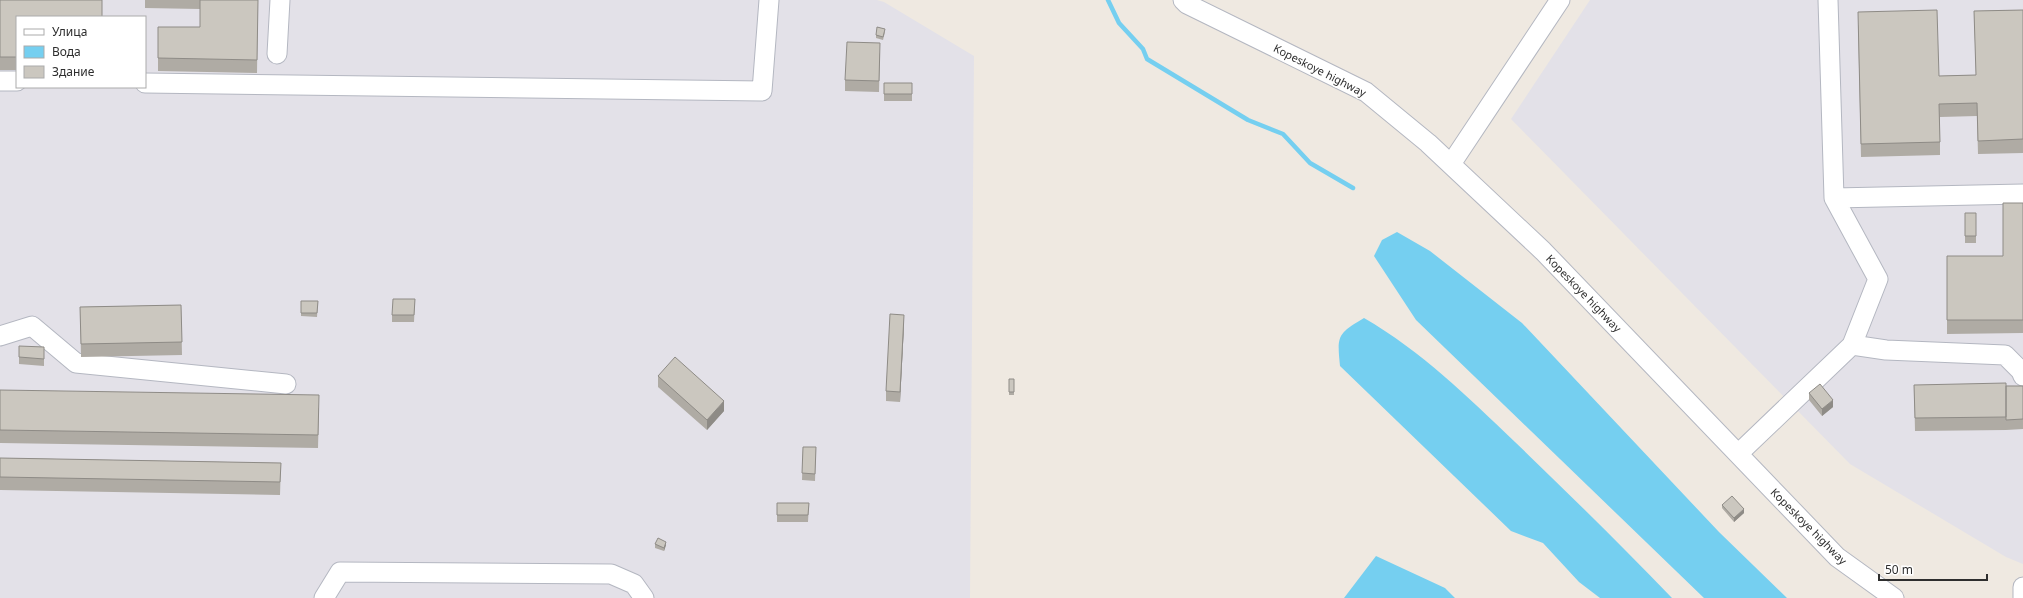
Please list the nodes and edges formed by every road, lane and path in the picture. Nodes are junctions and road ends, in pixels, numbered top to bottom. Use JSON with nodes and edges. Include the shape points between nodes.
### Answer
{"nodes":[{"id":1,"x":280,"y":0,"type":"edge"},
{"id":2,"x":769,"y":0,"type":"edge"},
{"id":3,"x":1183,"y":0,"type":"edge"},
{"id":4,"x":1204,"y":0,"type":"edge"},
{"id":5,"x":1560,"y":0,"type":"edge"},
{"id":6,"x":1828,"y":0,"type":"edge"},
{"id":7,"x":1241,"y":31,"type":"junction"},
{"id":8,"x":277,"y":54,"type":"dead end"},
{"id":9,"x":0,"y":81,"type":"edge"},
{"id":10,"x":16,"y":81,"type":"edge"},
{"id":11,"x":146,"y":83,"type":"edge"},
{"id":12,"x":1451,"y":164,"type":"junction"},
{"id":13,"x":2023,"y":194,"type":"edge"},
{"id":14,"x":1834,"y":198,"type":"junction"},
{"id":15,"x":0,"y":336,"type":"edge"},
{"id":16,"x":1852,"y":345,"type":"junction"},
{"id":17,"x":2023,"y":376,"type":"edge"},
{"id":18,"x":286,"y":384,"type":"dead end"},
{"id":19,"x":1738,"y":454,"type":"junction"},
{"id":20,"x":2023,"y":587,"type":"edge"},
{"id":21,"x":324,"y":598,"type":"edge"},
{"id":22,"x":644,"y":598,"type":"edge"},
{"id":23,"x":1894,"y":598,"type":"edge"},
{"id":24,"x":2023,"y":598,"type":"edge"}],
"edges":[{"from":1,"to":8,"type":"street"},
{"from":2,"to":11,"type":"street","via":[[762,91]]},
{"from":3,"to":7,"type":"street","name":"Kopeskoye highway"},
{"from":4,"to":7,"type":"street","name":"Kopeskoye highway"},
{"from":5,"to":12,"type":"street"},
{"from":6,"to":14,"type":"street"},
{"from":7,"to":12,"type":"street","name":"Kopeskoye highway","via":[[1366,92]]},
{"from":9,"to":10,"type":"street"},
{"from":12,"to":19,"type":"street","name":"Kopeskoye highway","via":[[1543,251]]},
{"from":13,"to":14,"type":"street"},
{"from":14,"to":16,"type":"street","via":[[1878,279]]},
{"from":15,"to":18,"type":"street","via":[[32,326],[76,363]]},
{"from":16,"to":17,"type":"street","via":[[1886,350],[2005,355]]},
{"from":16,"to":19,"type":"street"},
{"from":19,"to":23,"type":"street","name":"Kopeskoye highway","via":[[1837,557]]},
{"from":20,"to":24,"type":"street"},
{"from":21,"to":22,"type":"street","via":[[340,572],[611,574],[634,584]]}]}
